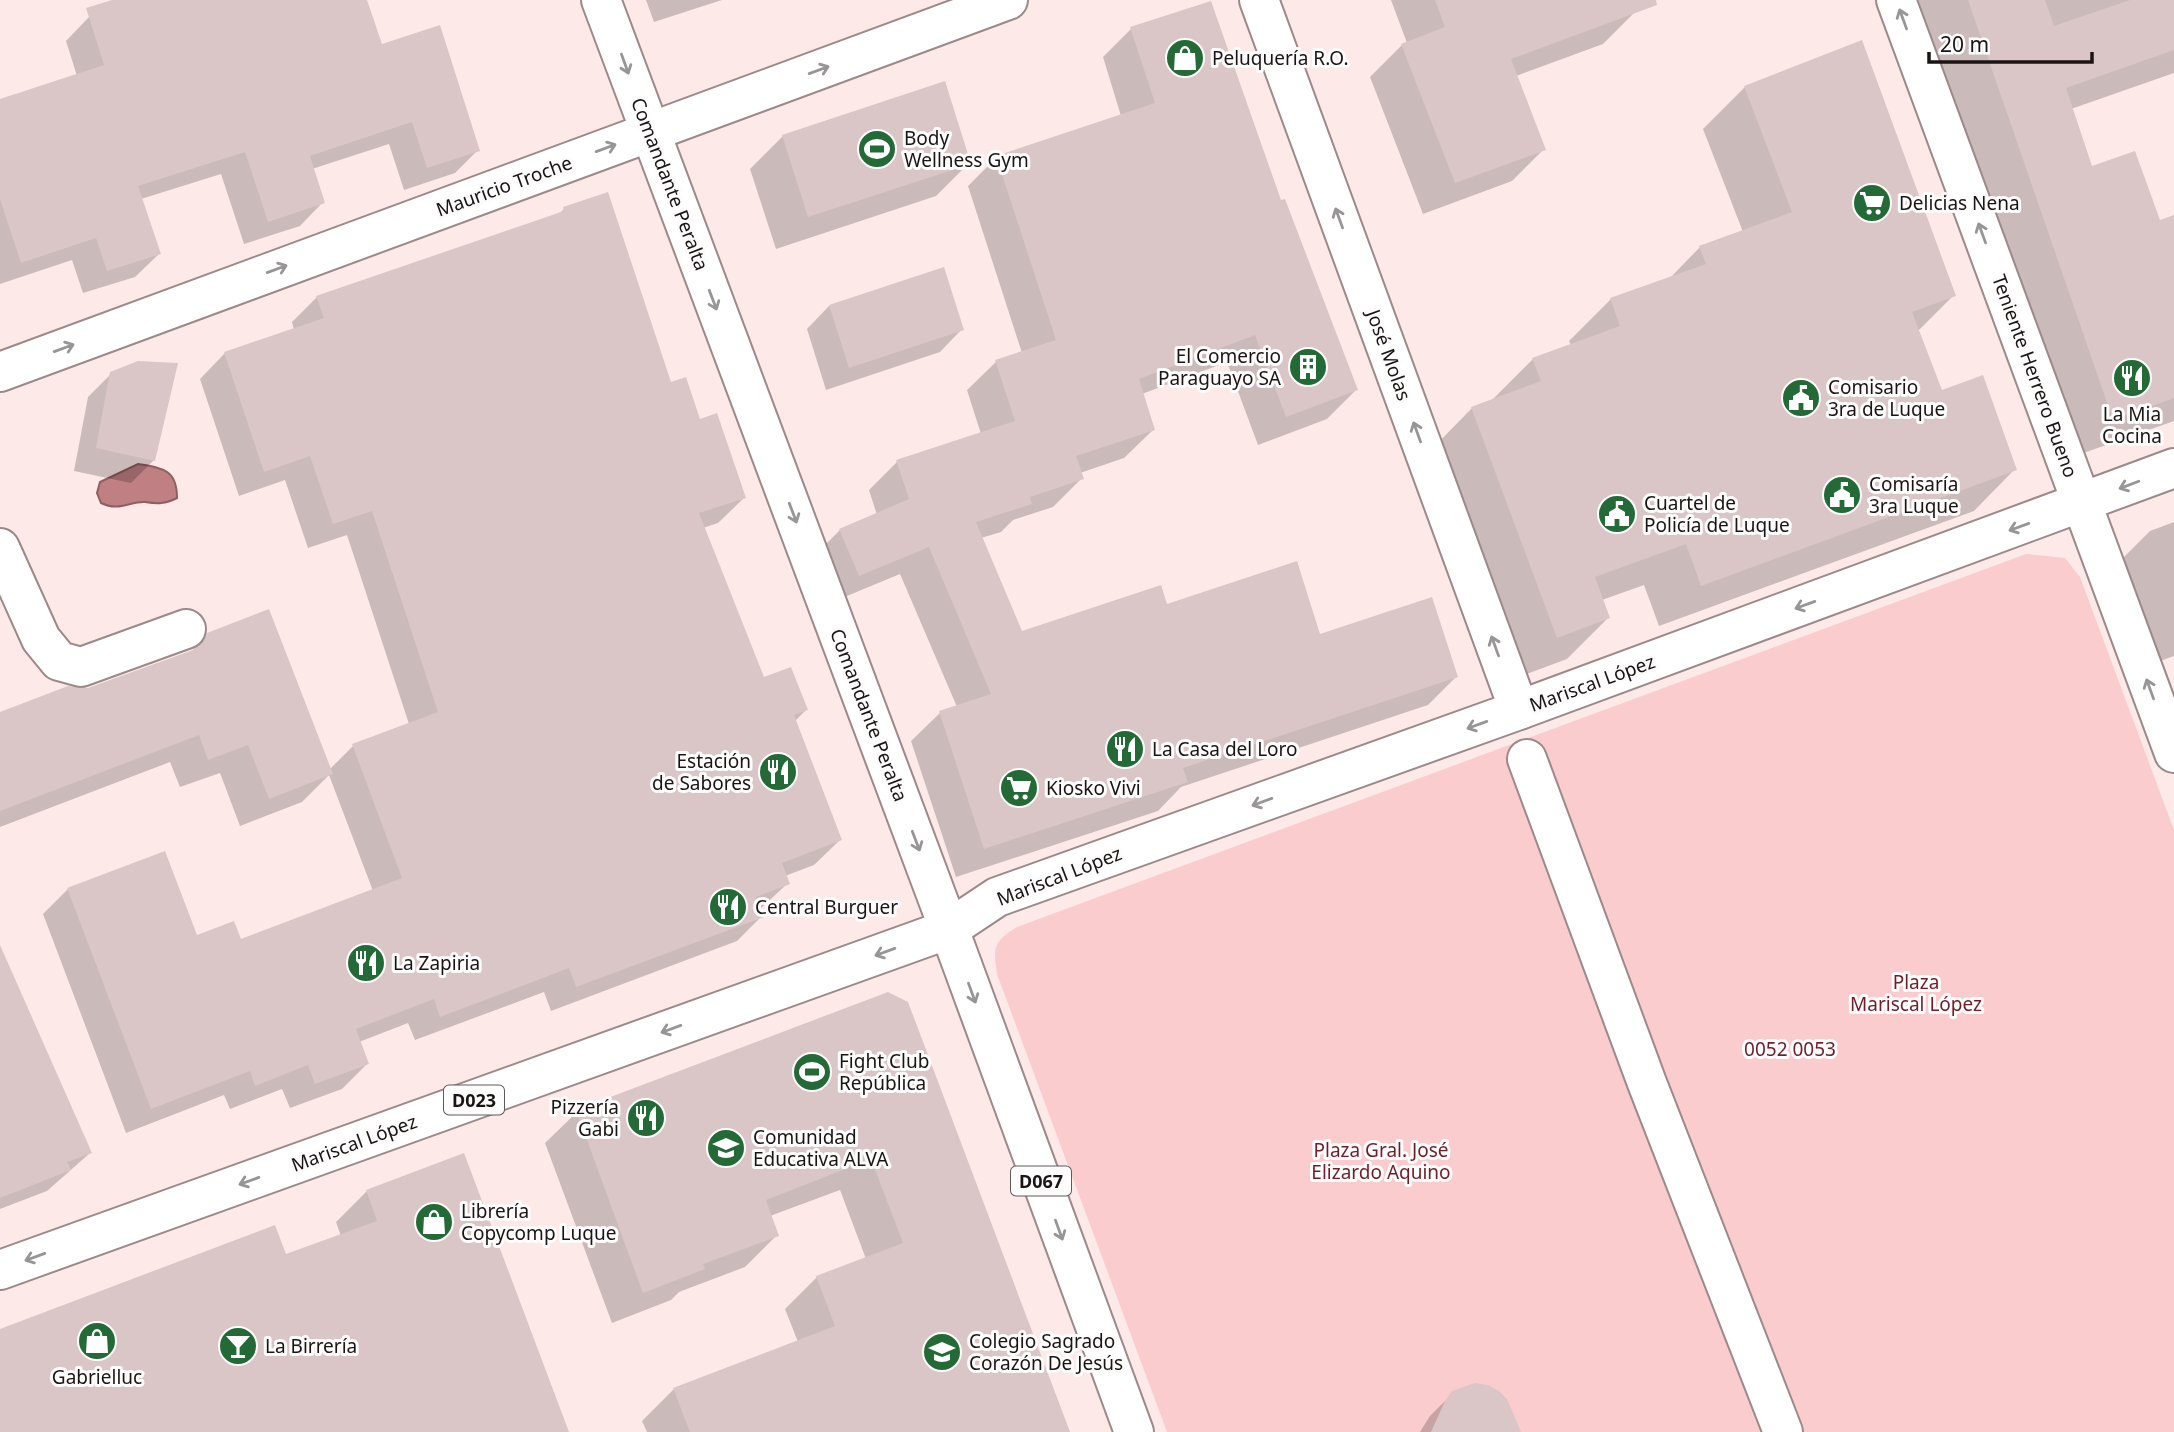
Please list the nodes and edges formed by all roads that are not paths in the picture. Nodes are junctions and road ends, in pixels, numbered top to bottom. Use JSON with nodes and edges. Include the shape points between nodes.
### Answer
{"nodes":[{"id":1,"x":601,"y":0,"type":"edge"},
{"id":2,"x":1008,"y":0,"type":"edge"},
{"id":3,"x":1259,"y":0,"type":"edge"},
{"id":4,"x":1896,"y":0,"type":"edge"},
{"id":5,"x":650,"y":132,"type":"junction"},
{"id":6,"x":0,"y":372,"type":"edge"},
{"id":7,"x":2174,"y":468,"type":"edge"},
{"id":8,"x":2083,"y":503,"type":"junction"},
{"id":9,"x":0,"y":548,"type":"edge"},
{"id":10,"x":186,"y":629,"type":"dead end"},
{"id":11,"x":1519,"y":710,"type":"junction"},
{"id":12,"x":2174,"y":752,"type":"edge"},
{"id":13,"x":1527,"y":759,"type":"dead end"},
{"id":14,"x":949,"y":929,"type":"junction"},
{"id":15,"x":0,"y":1270,"type":"edge"},
{"id":16,"x":1133,"y":1432,"type":"edge"},
{"id":17,"x":1783,"y":1432,"type":"edge"}],
"edges":[{"from":1,"to":5,"type":"street","name":"Comandante Peralta","one_way":true},
{"from":5,"to":2,"type":"street","name":"Mauricio Troche","one_way":true},
{"from":11,"to":3,"type":"street","name":"José Molas","one_way":true},
{"from":8,"to":4,"type":"street","name":"Teniente Herrero Bueno","one_way":true},
{"from":6,"to":5,"type":"street","name":"Mauricio Troche","one_way":true},
{"from":5,"to":14,"type":"street","name":"Comandante Peralta","one_way":true},
{"from":7,"to":8,"type":"street","number":"D023","one_way":true},
{"from":8,"to":11,"type":"street","name":"Mariscal López","number":"D023","one_way":true},
{"from":12,"to":8,"type":"street","name":"Teniente Herrero Bueno","one_way":true},
{"from":9,"to":10,"type":"street","via":[[41,639],[59,661],[81,667]]},
{"from":11,"to":14,"type":"street","name":"Mariscal López","number":"D023","one_way":true,"via":[[997,897]]},
{"from":13,"to":17,"type":"street"},
{"from":14,"to":15,"type":"street","name":"Mariscal López","number":"D023","one_way":true},
{"from":14,"to":16,"type":"street","name":"Comandante Peralta","number":"D067","one_way":true}]}
